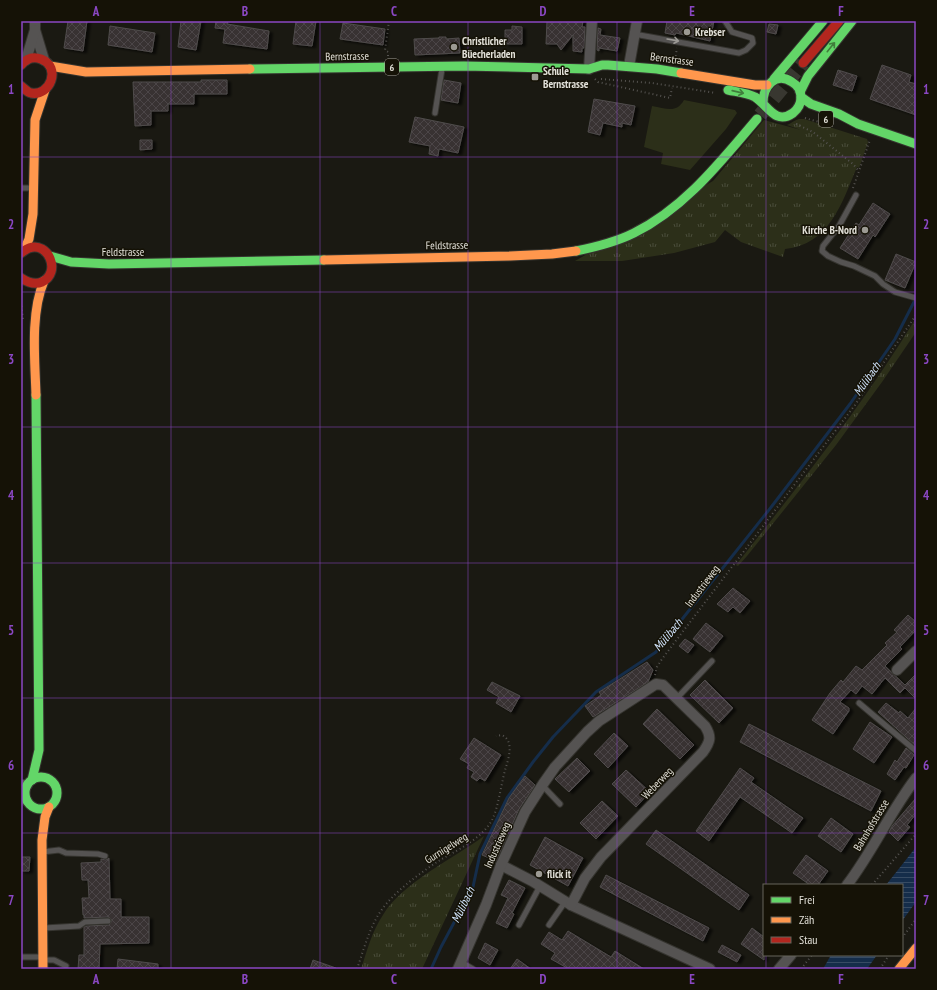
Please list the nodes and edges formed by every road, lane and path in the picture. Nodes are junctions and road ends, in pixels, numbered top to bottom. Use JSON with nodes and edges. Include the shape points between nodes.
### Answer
{"nodes":[{"id":1,"x":389,"y":21,"type":"edge"},
{"id":2,"x":592,"y":21,"type":"edge"},
{"id":3,"x":637,"y":21,"type":"edge"},
{"id":4,"x":725,"y":21,"type":"edge"},
{"id":5,"x":824,"y":21,"type":"edge"},
{"id":6,"x":838,"y":21,"type":"edge"},
{"id":7,"x":852,"y":21,"type":"edge"},
{"id":8,"x":35,"y":26,"type":"edge"},
{"id":9,"x":634,"y":34,"type":"junction"},
{"id":10,"x":678,"y":46,"type":"dead end"},
{"id":11,"x":675,"y":60,"type":"dead end"},
{"id":12,"x":24,"y":63,"type":"edge"},
{"id":13,"x":47,"y":63,"type":"junction"},
{"id":14,"x":803,"y":63,"type":"tunnel mouth"},
{"id":15,"x":629,"y":66,"type":"junction"},
{"id":16,"x":386,"y":67,"type":"junction"},
{"id":17,"x":442,"y":67,"type":"junction"},
{"id":18,"x":86,"y":72,"type":"junction"},
{"id":19,"x":591,"y":75,"type":"junction"},
{"id":20,"x":770,"y":82,"type":"junction"},
{"id":21,"x":23,"y":88,"type":"edge"},
{"id":22,"x":47,"y":88,"type":"junction"},
{"id":23,"x":672,"y":88,"type":"dead end"},
{"id":24,"x":721,"y":93,"type":"dead end"},
{"id":25,"x":801,"y":94,"type":"junction"},
{"id":26,"x":763,"y":103,"type":"junction"},
{"id":27,"x":795,"y":112,"type":"junction"},
{"id":28,"x":435,"y":113,"type":"dead end"},
{"id":29,"x":809,"y":115,"type":"junction"},
{"id":30,"x":757,"y":119,"type":"tunnel mouth"},
{"id":31,"x":35,"y":120,"type":"junction"},
{"id":32,"x":791,"y":123,"type":"dead end"},
{"id":33,"x":858,"y":124,"type":"junction"},
{"id":34,"x":838,"y":128,"type":"dead end"},
{"id":35,"x":871,"y":139,"type":"dead end"},
{"id":36,"x":916,"y":144,"type":"edge"},
{"id":37,"x":859,"y":171,"type":"junction"},
{"id":38,"x":21,"y":188,"type":"edge"},
{"id":39,"x":33,"y":188,"type":"junction"},
{"id":40,"x":854,"y":193,"type":"joint"},
{"id":41,"x":33,"y":214,"type":"junction"},
{"id":42,"x":22,"y":252,"type":"edge"},
{"id":43,"x":46,"y":253,"type":"junction"},
{"id":44,"x":88,"y":264,"type":"junction"},
{"id":45,"x":47,"y":278,"type":"junction"},
{"id":46,"x":23,"y":279,"type":"edge"},
{"id":47,"x":914,"y":297,"type":"edge"},
{"id":48,"x":916,"y":315,"type":"edge"},
{"id":49,"x":35,"y":321,"type":"junction"},
{"id":50,"x":916,"y":651,"type":"edge"},
{"id":51,"x":712,"y":661,"type":"dead end"},
{"id":52,"x":898,"y":670,"type":"dead end"},
{"id":53,"x":656,"y":684,"type":"junction"},
{"id":54,"x":677,"y":698,"type":"junction"},
{"id":55,"x":859,"y":704,"type":"dead end"},
{"id":56,"x":496,"y":736,"type":"dead end"},
{"id":57,"x":39,"y":750,"type":"junction"},
{"id":58,"x":916,"y":751,"type":"edge"},
{"id":59,"x":916,"y":778,"type":"edge"},
{"id":60,"x":48,"y":779,"type":"junction"},
{"id":61,"x":27,"y":783,"type":"edge"},
{"id":62,"x":542,"y":785,"type":"junction"},
{"id":63,"x":23,"y":798,"type":"edge"},
{"id":64,"x":560,"y":804,"type":"dead end"},
{"id":65,"x":49,"y":807,"type":"junction"},
{"id":66,"x":33,"y":808,"type":"junction"},
{"id":67,"x":916,"y":834,"type":"edge"},
{"id":68,"x":42,"y":840,"type":"junction"},
{"id":69,"x":42,"y":852,"type":"junction"},
{"id":70,"x":105,"y":856,"type":"dead end"},
{"id":71,"x":501,"y":865,"type":"junction"},
{"id":72,"x":848,"y":884,"type":"edge"},
{"id":73,"x":873,"y":884,"type":"edge"},
{"id":74,"x":540,"y":886,"type":"junction"},
{"id":75,"x":568,"y":903,"type":"junction"},
{"id":76,"x":916,"y":919,"type":"edge"},
{"id":77,"x":108,"y":921,"type":"dead end"},
{"id":78,"x":519,"y":925,"type":"dead end"},
{"id":79,"x":549,"y":925,"type":"dead end"},
{"id":80,"x":42,"y":928,"type":"junction"},
{"id":81,"x":903,"y":937,"type":"edge"},
{"id":82,"x":916,"y":948,"type":"edge"},
{"id":83,"x":21,"y":956,"type":"edge"},
{"id":84,"x":790,"y":956,"type":"edge"},
{"id":85,"x":811,"y":956,"type":"edge"},
{"id":86,"x":888,"y":956,"type":"edge"},
{"id":87,"x":43,"y":962,"type":"edge"},
{"id":88,"x":66,"y":966,"type":"dead end"},
{"id":89,"x":460,"y":966,"type":"edge"},
{"id":90,"x":704,"y":968,"type":"edge"},
{"id":91,"x":357,"y":969,"type":"edge"},
{"id":92,"x":452,"y":969,"type":"edge"},
{"id":93,"x":473,"y":969,"type":"edge"},
{"id":94,"x":779,"y":969,"type":"edge"},
{"id":95,"x":801,"y":969,"type":"edge"},
{"id":96,"x":880,"y":969,"type":"edge"},
{"id":97,"x":899,"y":969,"type":"edge"}],
"edges":[{"from":1,"to":16,"type":"path","via":[[385,50],[388,52]]},
{"from":2,"to":19,"type":"street"},
{"from":3,"to":9,"type":"street"},
{"from":9,"to":4,"type":"lane","one_way":true,"via":[[739,52],[746,50],[753,43],[752,38],[732,32]]},
{"from":5,"to":20,"type":"main road"},
{"from":6,"to":14,"type":"main road"},
{"from":25,"to":7,"type":"main road","one_way":true,"via":[[805,80]]},
{"from":8,"to":12,"type":"street"},
{"from":8,"to":13,"type":"street"},
{"from":9,"to":15,"type":"street"},
{"from":10,"to":11,"type":"path"},
{"from":12,"to":13,"type":"main road","name":"Bernstrasse","via":[[37,58]]},
{"from":13,"to":18,"type":"main road","name":"Bernstrasse","number":"6"},
{"from":13,"to":22,"type":"main road","via":[[53,76]]},
{"from":15,"to":19,"type":"main road","name":"Bernstrasse","number":"6","via":[[602,65]]},
{"from":15,"to":20,"type":"main road","name":"Bernstrasse","number":"6","via":[[755,85]]},
{"from":16,"to":17,"type":"main road","name":"Bernstrasse","number":"6"},
{"from":16,"to":18,"type":"main road","name":"Bernstrasse","number":"6"},
{"from":17,"to":19,"type":"main road","name":"Bernstrasse","number":"6"},
{"from":17,"to":28,"type":"lane"},
{"from":18,"to":22,"type":"main road","name":"Bernstrasse","number":"6"},
{"from":19,"to":23,"type":"path","via":[[598,82],[670,98]]},
{"from":19,"to":24,"type":"path"},
{"from":19,"to":26,"type":"main road","number":"6","one_way":true,"via":[[659,79],[750,95]]},
{"from":20,"to":25,"type":"main road","via":[[781,78],[788,79],[796,84]]},
{"from":20,"to":26,"type":"main road","via":[[763,94]]},
{"from":21,"to":22,"type":"main road","via":[[36,93]]},
{"from":21,"to":31,"type":"main road"},
{"from":22,"to":31,"type":"main road"},
{"from":25,"to":27,"type":"main road","via":[[800,105]]},
{"from":25,"to":33,"type":"main road","number":"6","via":[[811,104]]},
{"from":26,"to":27,"type":"main road","via":[[769,112],[776,116]]},
{"from":27,"to":29,"type":"main road","number":"6"},
{"from":29,"to":33,"type":"main road","number":"6"},
{"from":29,"to":34,"type":"path"},
{"from":30,"to":44,"type":"main road","name":"Feldstrasse","via":[[711,173],[673,209],[633,233],[590,248],[517,256]]},
{"from":31,"to":39,"type":"main road"},
{"from":32,"to":37,"type":"path","via":[[814,132],[854,164]]},
{"from":33,"to":36,"type":"main road","number":"6"},
{"from":35,"to":37,"type":"path"},
{"from":37,"to":40,"type":"path"},
{"from":38,"to":39,"type":"lane"},
{"from":39,"to":41,"type":"main road"},
{"from":40,"to":47,"type":"lane","via":[[839,226],[822,251],[875,276],[895,292]]},
{"from":41,"to":42,"type":"main road","via":[[29,239]]},
{"from":41,"to":43,"type":"main road"},
{"from":42,"to":43,"type":"main road","name":"Feldstrasse","via":[[33,247]]},
{"from":43,"to":44,"type":"main road","name":"Feldstrasse","via":[[58,260]]},
{"from":43,"to":45,"type":"main road","via":[[52,266]]},
{"from":44,"to":45,"type":"main road","name":"Feldstrasse","via":[[64,270]]},
{"from":45,"to":46,"type":"main road","via":[[34,283]]},
{"from":45,"to":49,"type":"main road","via":[[40,290]]},
{"from":46,"to":49,"type":"main road"},
{"from":48,"to":53,"type":"path","name":"Industrieweg","via":[[855,405],[662,659],[655,674]]},
{"from":49,"to":57,"type":"main road"},
{"from":50,"to":52,"type":"street"},
{"from":51,"to":54,"type":"lane"},
{"from":53,"to":54,"type":"street","name":"Weberweg","via":[[663,685]]},
{"from":53,"to":62,"type":"street","name":"Industrieweg","via":[[599,721],[555,767]]},
{"from":54,"to":75,"type":"street","name":"Weberweg","via":[[709,732],[708,745],[601,857]]},
{"from":55,"to":58,"type":"lane"},
{"from":56,"to":91,"type":"path","name":"Gurnigelweg","via":[[507,737],[510,743],[508,760],[488,827],[421,873],[387,902],[374,923]]},
{"from":57,"to":60,"type":"main road"},
{"from":57,"to":61,"type":"main road"},
{"from":59,"to":72,"type":"street","name":"Bahnhofstrasse"},
{"from":60,"to":61,"type":"main road","via":[[42,777]]},
{"from":60,"to":65,"type":"main road","via":[[54,785],[57,795]]},
{"from":61,"to":63,"type":"main road"},
{"from":62,"to":64,"type":"lane"},
{"from":62,"to":71,"type":"street","name":"Industrieweg","via":[[525,812]]},
{"from":63,"to":66,"type":"main road"},
{"from":65,"to":66,"type":"main road"},
{"from":65,"to":68,"type":"main road","via":[[45,816]]},
{"from":66,"to":68,"type":"main road"},
{"from":67,"to":73,"type":"path"},
{"from":68,"to":69,"type":"main road"},
{"from":69,"to":70,"type":"lane","via":[[59,850],[66,853]]},
{"from":69,"to":80,"type":"main road"},
{"from":71,"to":74,"type":"street"},
{"from":71,"to":89,"type":"street","name":"Industrieweg"},
{"from":74,"to":75,"type":"street"},
{"from":74,"to":78,"type":"lane"},
{"from":75,"to":79,"type":"lane"},
{"from":75,"to":90,"type":"street"},
{"from":76,"to":81,"type":"path"},
{"from":77,"to":80,"type":"lane"},
{"from":80,"to":87,"type":"main road"},
{"from":82,"to":97,"type":"main road"},
{"from":83,"to":87,"type":"lane"},
{"from":84,"to":94,"type":"street"},
{"from":85,"to":95,"type":"path"},
{"from":86,"to":96,"type":"path"},
{"from":87,"to":88,"type":"lane","via":[[54,960]]},
{"from":89,"to":92,"type":"street"},
{"from":89,"to":93,"type":"lane"}]}
